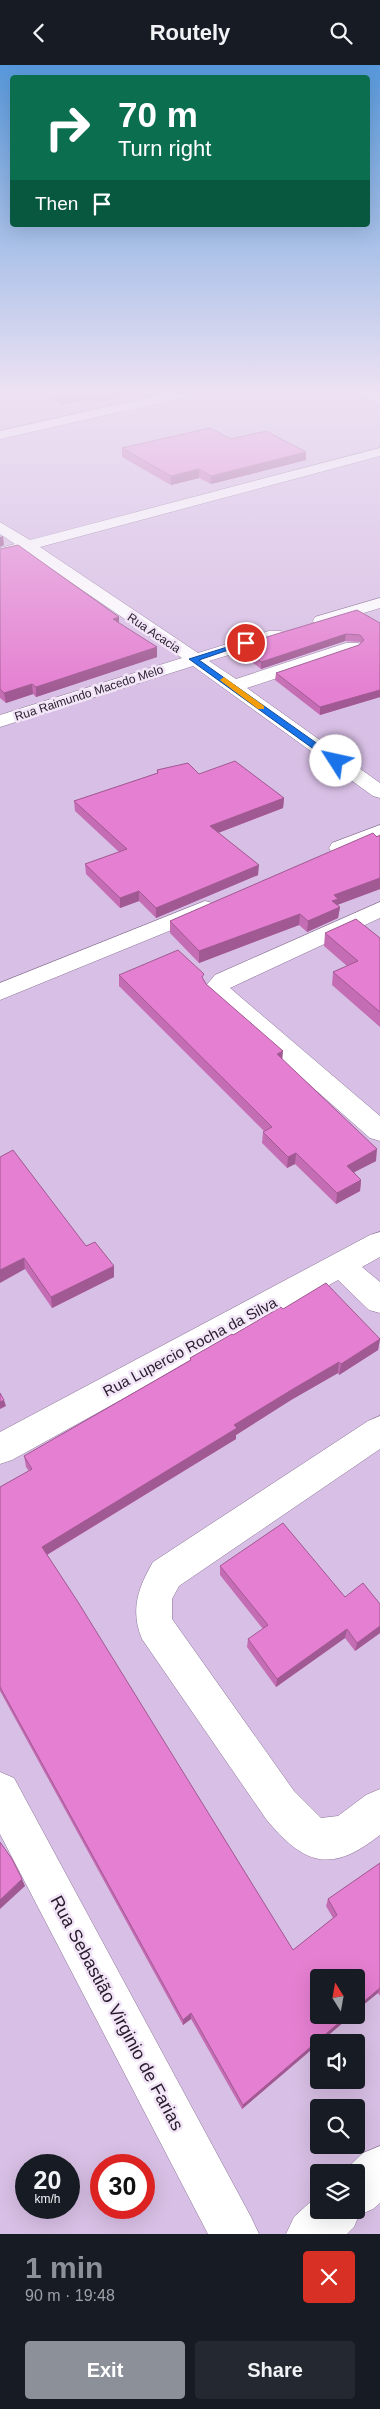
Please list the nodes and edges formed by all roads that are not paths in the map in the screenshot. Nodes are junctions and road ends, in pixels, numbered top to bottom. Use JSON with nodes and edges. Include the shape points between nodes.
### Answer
{"nodes":[{"id":1,"x":231,"y":491,"type":"edge"},
{"id":2,"x":0,"y":527,"type":"edge"},
{"id":3,"x":27,"y":546,"type":"junction"},
{"id":4,"x":0,"y":553,"type":"edge"},
{"id":5,"x":380,"y":603,"type":"edge"},
{"id":6,"x":352,"y":647,"type":"edge"},
{"id":7,"x":193,"y":659,"type":"junction"},
{"id":8,"x":234,"y":686,"type":"junction"},
{"id":9,"x":0,"y":721,"type":"edge"},
{"id":10,"x":380,"y":792,"type":"edge"},
{"id":11,"x":380,"y":831,"type":"edge"},
{"id":12,"x":316,"y":859,"type":"edge"},
{"id":13,"x":225,"y":899,"type":"edge"},
{"id":14,"x":380,"y":909,"type":"edge"},
{"id":15,"x":0,"y":992,"type":"edge"},
{"id":16,"x":380,"y":1131,"type":"edge"},
{"id":17,"x":380,"y":1243,"type":"edge"},
{"id":18,"x":342,"y":1265,"type":"junction"},
{"id":19,"x":380,"y":1301,"type":"edge"},
{"id":20,"x":380,"y":1431,"type":"edge"},
{"id":21,"x":0,"y":1449,"type":"edge"},
{"id":22,"x":0,"y":1792,"type":"edge"},
{"id":23,"x":380,"y":1809,"type":"edge"},
{"id":24,"x":380,"y":2170,"type":"edge"},
{"id":25,"x":365,"y":2184,"type":"edge"},
{"id":26,"x":326,"y":2219,"type":"edge"},
{"id":27,"x":234,"y":2234,"type":"edge"},
{"id":28,"x":310,"y":2234,"type":"edge"}],
"edges":[{"from":1,"to":3,"type":"street"},
{"from":2,"to":3,"type":"street","name":"Rua Acacia"},
{"from":3,"to":4,"type":"street"},
{"from":3,"to":7,"type":"street","name":"Rua Acacia"},
{"from":5,"to":7,"type":"street","name":"Rua Raimundo Macedo Melo"},
{"from":6,"to":8,"type":"street"},
{"from":7,"to":8,"type":"street","name":"Rua Acacia"},
{"from":7,"to":9,"type":"street","name":"Rua Raimundo Macedo Melo"},
{"from":8,"to":10,"type":"street","name":"Rua Acacia"},
{"from":11,"to":12,"type":"street"},
{"from":13,"to":15,"type":"street"},
{"from":14,"to":16,"type":"street","via":[[224,980],[216,988]]},
{"from":17,"to":18,"type":"street","name":"Rua Lupercio Rocha da Silva"},
{"from":18,"to":19,"type":"street"},
{"from":18,"to":21,"type":"street","name":"Rua Lupercio Rocha da Silva"},
{"from":20,"to":23,"type":"street","via":[[166,1573],[154,1595],[151,1609],[155,1626],[298,1827],[315,1839],[346,1836]]},
{"from":22,"to":27,"type":"street","name":"Rua Sebastião Virginio de Farias"},
{"from":24,"to":25,"type":"street"},
{"from":26,"to":28,"type":"street"}]}
